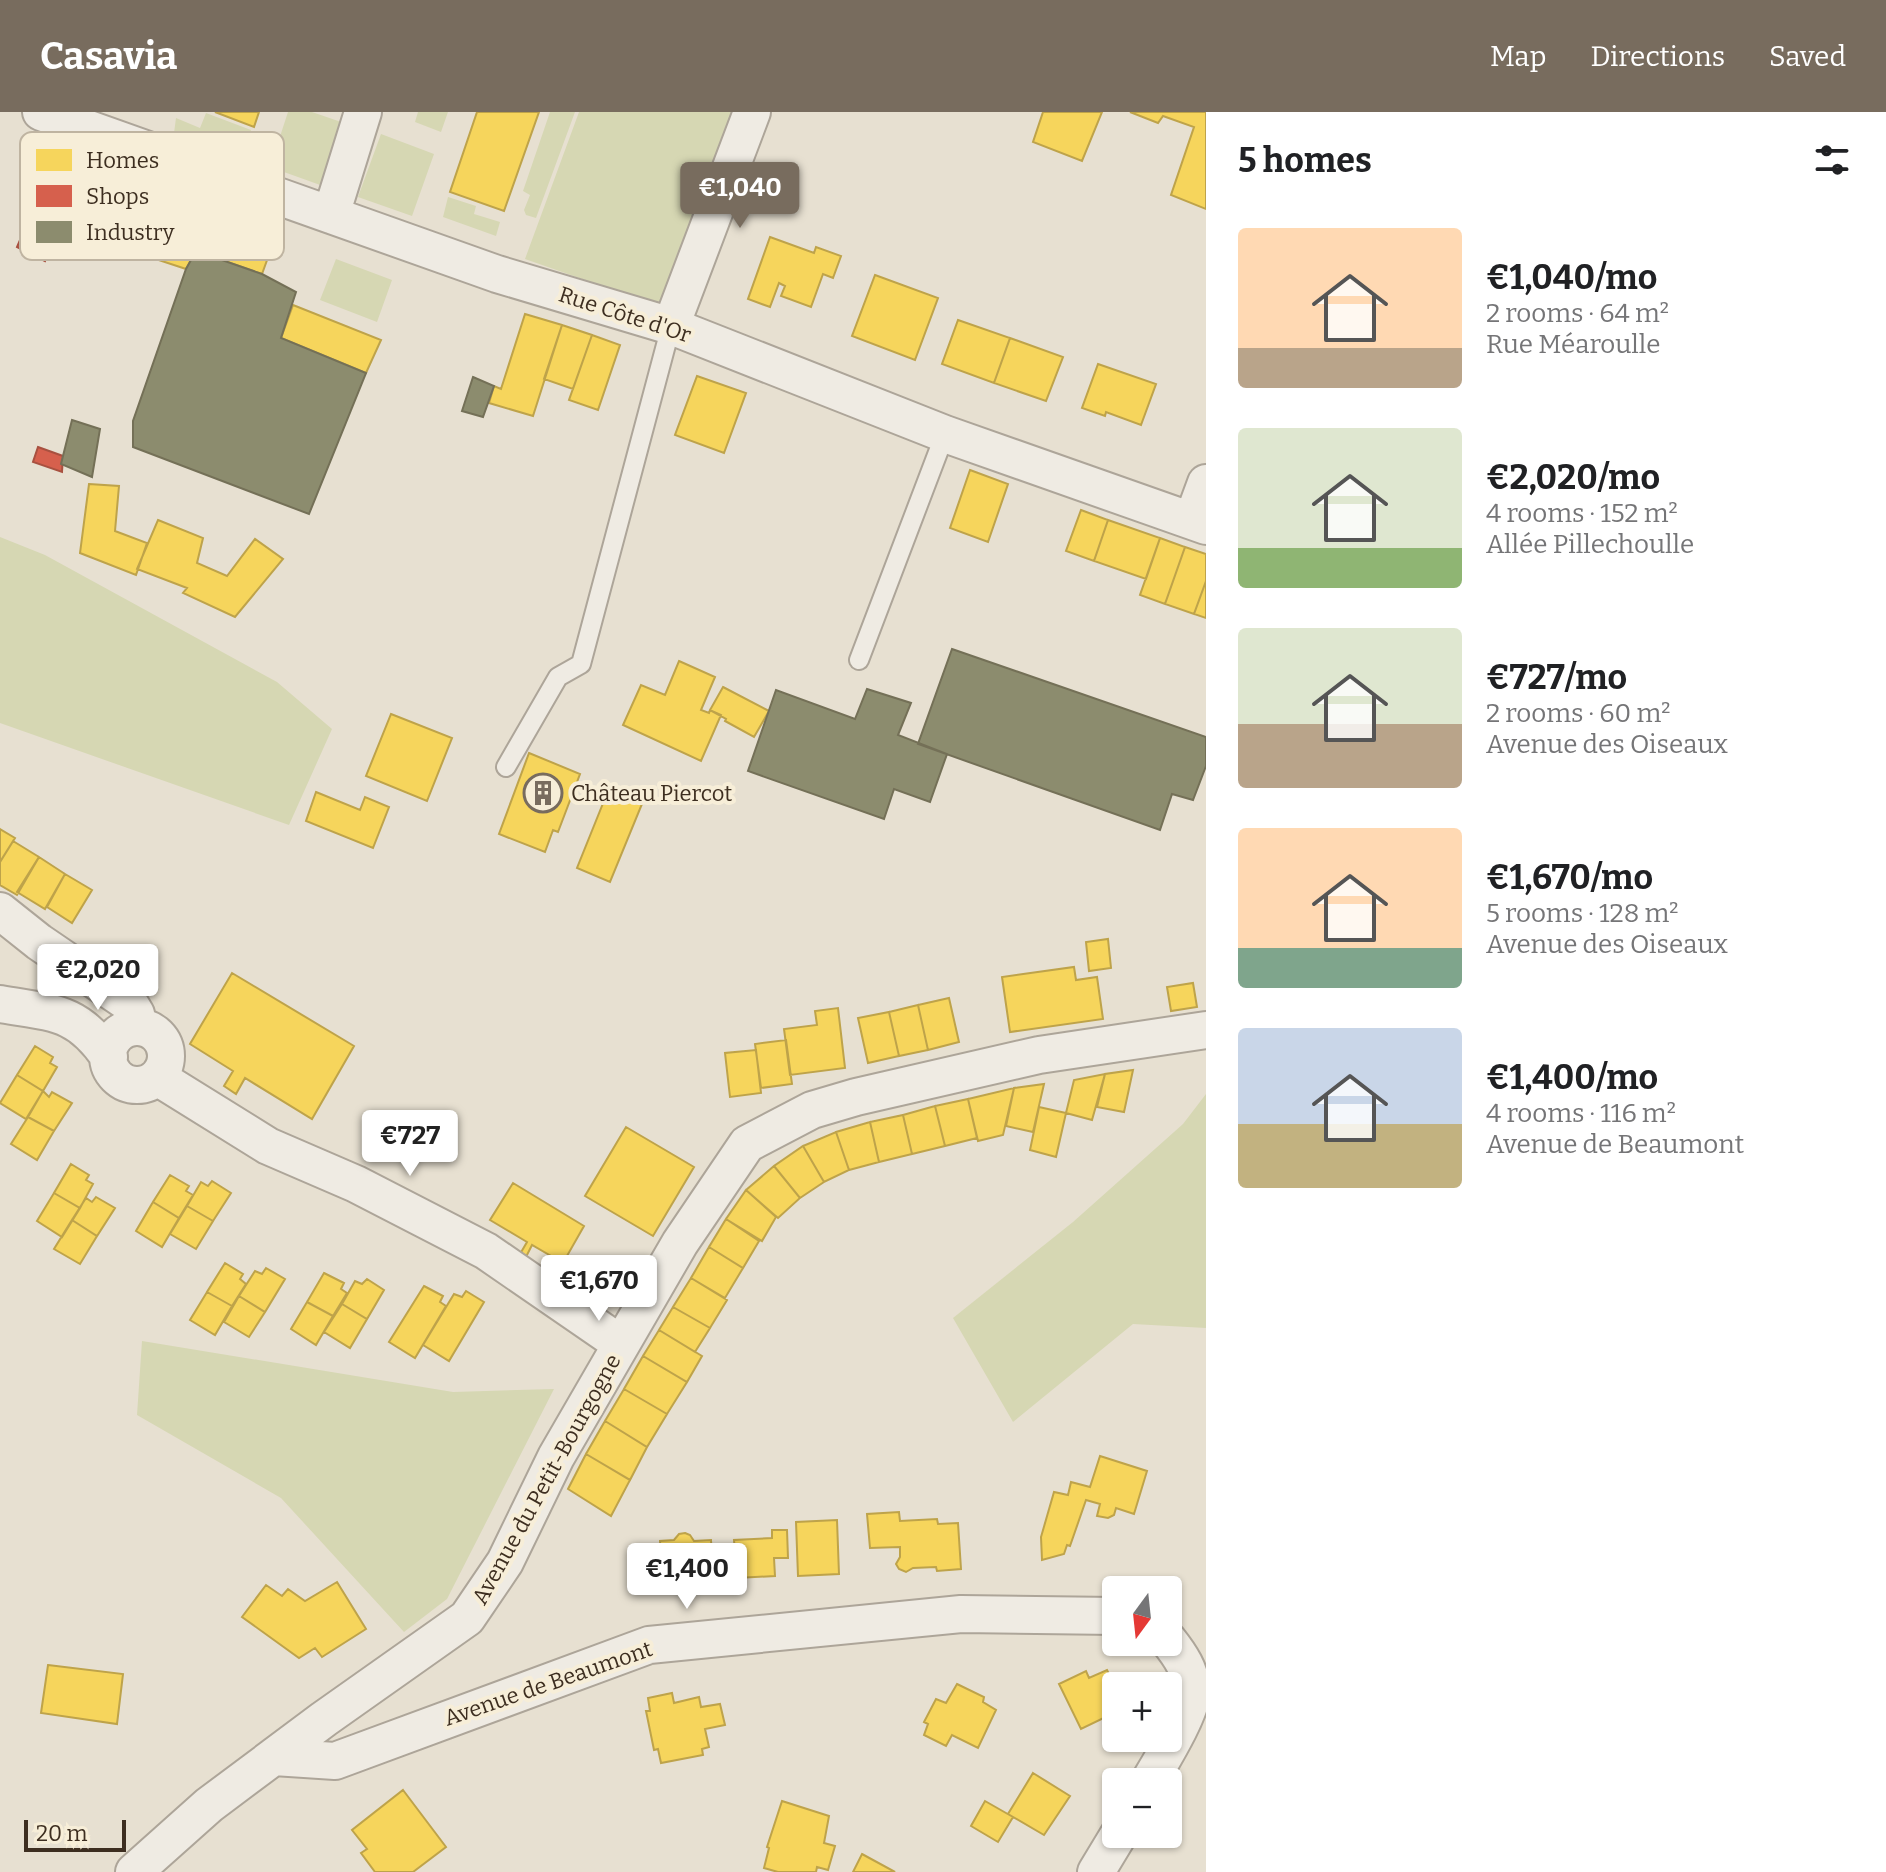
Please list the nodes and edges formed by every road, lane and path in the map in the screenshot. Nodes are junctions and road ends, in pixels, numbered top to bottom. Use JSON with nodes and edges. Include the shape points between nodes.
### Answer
{"nodes":[{"id":1,"x":41,"y":112,"type":"edge"},
{"id":2,"x":363,"y":112,"type":"edge"},
{"id":3,"x":752,"y":112,"type":"edge"},
{"id":4,"x":97,"y":132,"type":"edge"},
{"id":5,"x":284,"y":198,"type":"edge"},
{"id":6,"x":331,"y":215,"type":"junction"},
{"id":7,"x":671,"y":326,"type":"junction"},
{"id":8,"x":945,"y":434,"type":"junction"},
{"id":9,"x":1206,"y":483,"type":"edge"},
{"id":10,"x":1199,"y":524,"type":"edge"},
{"id":11,"x":859,"y":660,"type":"dead end"},
{"id":12,"x":506,"y":767,"type":"dead end"},
{"id":13,"x":0,"y":911,"type":"edge"},
{"id":14,"x":0,"y":1004,"type":"edge"},
{"id":15,"x":139,"y":1027,"type":"junction"},
{"id":16,"x":1206,"y":1030,"type":"edge"},
{"id":17,"x":109,"y":1057,"type":"junction"},
{"id":18,"x":157,"y":1077,"type":"junction"},
{"id":19,"x":621,"y":1344,"type":"junction"},
{"id":20,"x":1102,"y":1616,"type":"edge"},
{"id":21,"x":1181,"y":1656,"type":"edge"},
{"id":22,"x":274,"y":1757,"type":"junction"},
{"id":23,"x":1157,"y":1768,"type":"edge"},
{"id":24,"x":1111,"y":1848,"type":"edge"},
{"id":25,"x":134,"y":1872,"type":"edge"},
{"id":26,"x":1096,"y":1872,"type":"edge"}],
"edges":[{"from":1,"to":4,"type":"street","name":"Rue Côte d'Or"},
{"from":2,"to":6,"type":"street"},
{"from":3,"to":7,"type":"street"},
{"from":5,"to":6,"type":"street","name":"Rue Côte d'Or"},
{"from":6,"to":7,"type":"street","name":"Rue Côte d'Or","via":[[497,274]]},
{"from":7,"to":8,"type":"street","name":"Rue Côte d'Or"},
{"from":7,"to":12,"type":"lane","via":[[581,664],[558,677]]},
{"from":8,"to":10,"type":"street","name":"Rue Côte d'Or"},
{"from":8,"to":11,"type":"lane"},
{"from":9,"to":10,"type":"street"},
{"from":13,"to":15,"type":"street","via":[[122,998]]},
{"from":14,"to":17,"type":"street","via":[[75,1021],[93,1033]]},
{"from":15,"to":17,"type":"street","via":[[119,1033]]},
{"from":15,"to":18,"type":"street","via":[[158,1035],[164,1044],[166,1055]]},
{"from":16,"to":19,"type":"street","name":"Avenue du Petit-Bourgogne","via":[[1039,1055],[856,1097],[812,1110],[747,1144]]},
{"from":17,"to":18,"type":"street","via":[[123,1081],[141,1084]]},
{"from":18,"to":19,"type":"street","via":[[268,1146],[486,1251]]},
{"from":19,"to":22,"type":"street","name":"Avenue du Petit-Bourgogne","via":[[556,1457],[505,1562],[467,1618]]},
{"from":20,"to":22,"type":"street","name":"Avenue de Beaumont","via":[[961,1614],[649,1645],[335,1761]]},
{"from":21,"to":23,"type":"street","via":[[1193,1692]]},
{"from":22,"to":25,"type":"street","name":"Avenue du Petit-Bourgogne","via":[[209,1805]]},
{"from":24,"to":26,"type":"street"}]}
